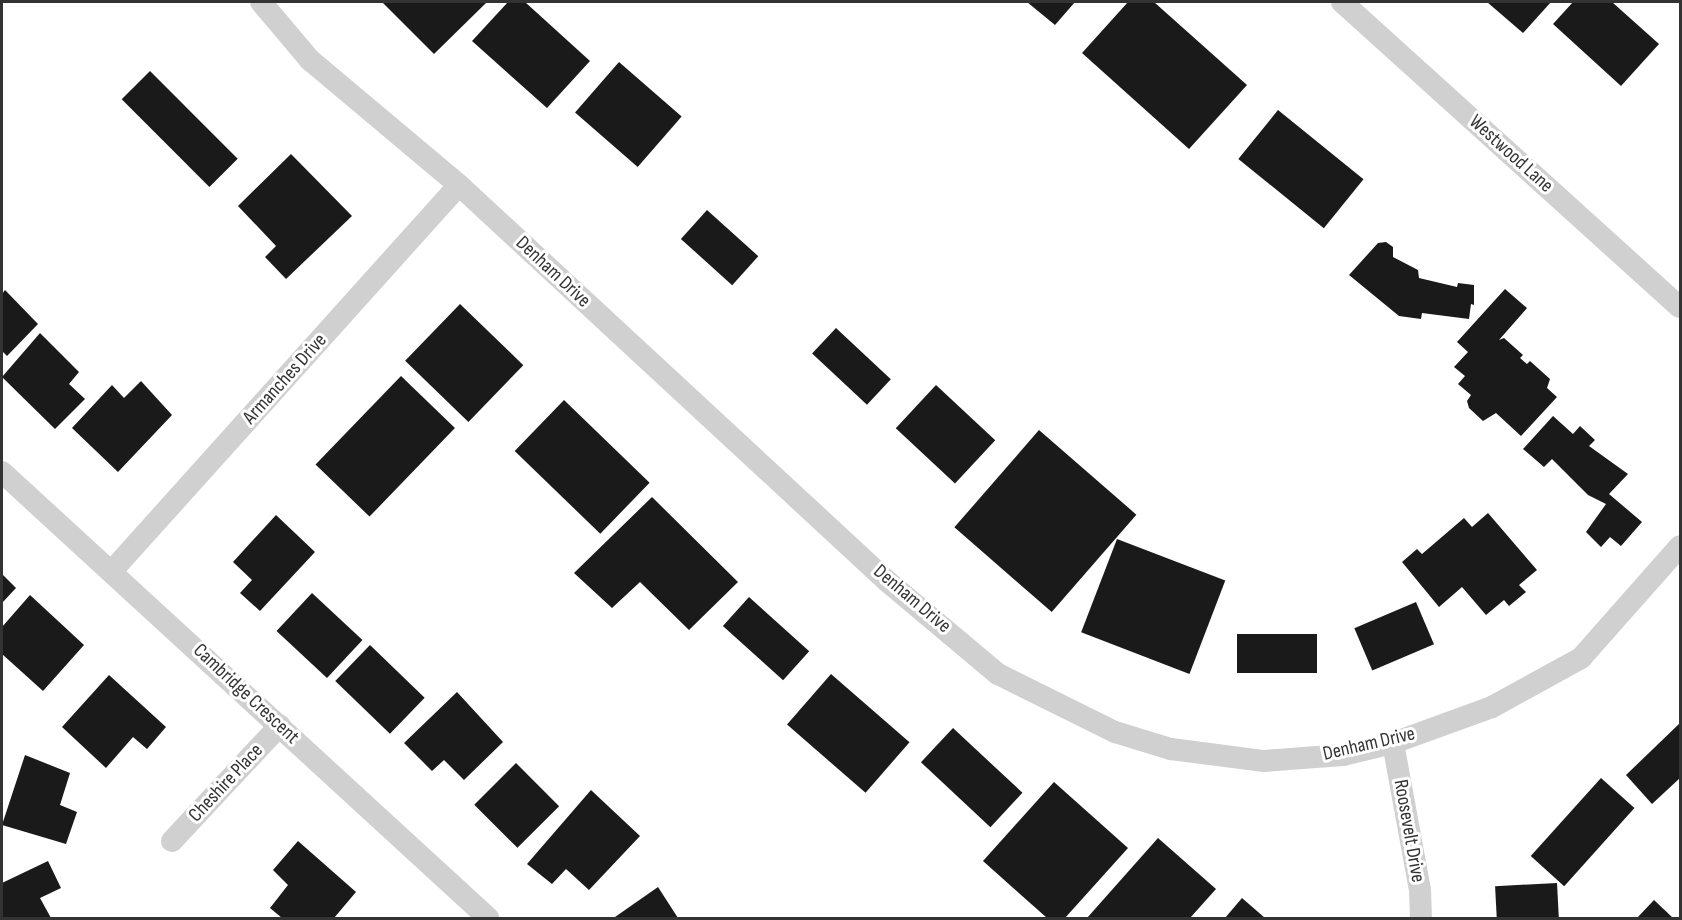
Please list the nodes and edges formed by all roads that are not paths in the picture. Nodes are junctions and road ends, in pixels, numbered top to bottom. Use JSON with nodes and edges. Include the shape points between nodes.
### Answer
{"nodes":[{"id":1,"x":261,"y":2,"type":"edge"},
{"id":2,"x":1342,"y":2,"type":"edge"},
{"id":3,"x":459,"y":185,"type":"junction"},
{"id":4,"x":1680,"y":307,"type":"edge"},
{"id":5,"x":2,"y":472,"type":"edge"},
{"id":6,"x":1680,"y":546,"type":"edge"},
{"id":7,"x":111,"y":572,"type":"junction"},
{"id":8,"x":280,"y":725,"type":"junction"},
{"id":9,"x":1393,"y":743,"type":"junction"},
{"id":10,"x":172,"y":841,"type":"dead end"},
{"id":11,"x":488,"y":918,"type":"edge"},
{"id":12,"x":1420,"y":918,"type":"edge"}],
"edges":[{"from":1,"to":3,"type":"street","name":"Denham Drive","via":[[310,60]]},
{"from":2,"to":4,"type":"street","name":"Westwood Lane"},
{"from":3,"to":7,"type":"street","name":"Armanches Drive"},
{"from":3,"to":9,"type":"street","name":"Denham Drive","via":[[887,581],[998,674],[1115,732],[1171,749],[1264,761],[1343,755]]},
{"from":5,"to":7,"type":"street","name":"Cambridge Crescent"},
{"from":6,"to":9,"type":"street","name":"Denham Drive","via":[[1581,658],[1492,707]]},
{"from":7,"to":8,"type":"street","name":"Cambridge Crescent"},
{"from":8,"to":10,"type":"street","name":"Cheshire Place"},
{"from":8,"to":11,"type":"street","name":"Cambridge Crescent"},
{"from":9,"to":12,"type":"street","name":"Roosevelt Drive","via":[[1420,890]]}]}
